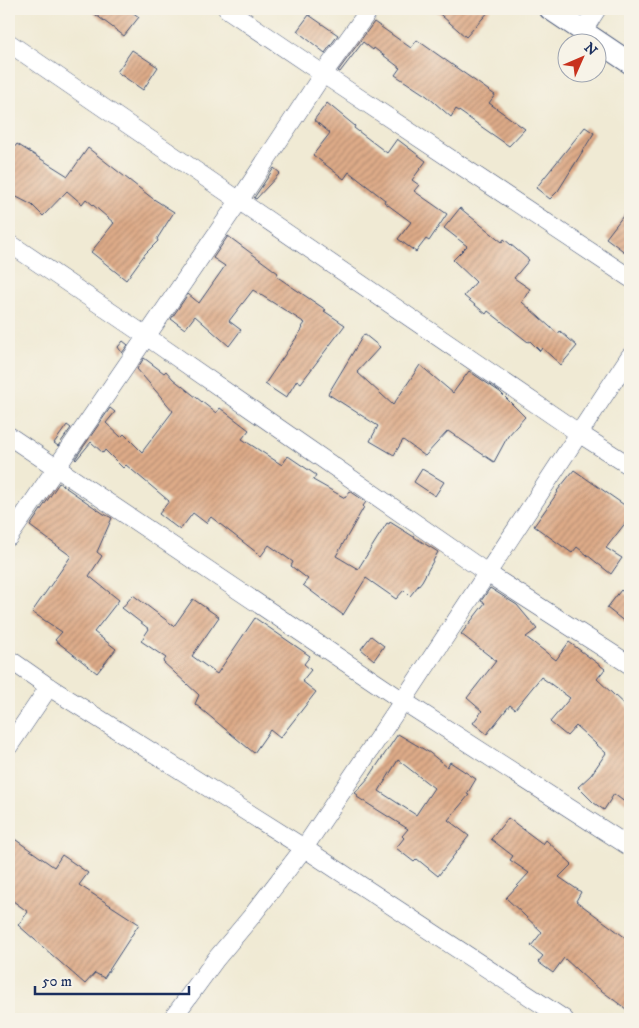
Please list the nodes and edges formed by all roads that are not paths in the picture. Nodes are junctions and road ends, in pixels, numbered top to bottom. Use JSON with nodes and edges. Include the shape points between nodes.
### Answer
{"nodes":[{"id":1,"x":227,"y":9,"type":"edge"},
{"id":2,"x":370,"y":9,"type":"edge"},
{"id":3,"x":550,"y":9,"type":"edge"},
{"id":4,"x":597,"y":9,"type":"edge"},
{"id":5,"x":583,"y":30,"type":"junction"},
{"id":6,"x":9,"y":43,"type":"edge"},
{"id":7,"x":630,"y":62,"type":"edge"},
{"id":8,"x":323,"y":74,"type":"junction"},
{"id":9,"x":239,"y":201,"type":"junction"},
{"id":10,"x":9,"y":244,"type":"edge"},
{"id":11,"x":630,"y":278,"type":"edge"},
{"id":12,"x":146,"y":336,"type":"junction"},
{"id":13,"x":630,"y":356,"type":"edge"},
{"id":14,"x":580,"y":434,"type":"junction"},
{"id":15,"x":9,"y":436,"type":"edge"},
{"id":16,"x":630,"y":466,"type":"edge"},
{"id":17,"x":56,"y":468,"type":"junction"},
{"id":18,"x":9,"y":537,"type":"edge"},
{"id":19,"x":488,"y":573,"type":"junction"},
{"id":20,"x":9,"y":659,"type":"edge"},
{"id":21,"x":630,"y":665,"type":"edge"},
{"id":22,"x":49,"y":686,"type":"junction"},
{"id":23,"x":403,"y":701,"type":"junction"},
{"id":24,"x":9,"y":746,"type":"edge"},
{"id":25,"x":630,"y":847,"type":"edge"},
{"id":26,"x":304,"y":848,"type":"junction"},
{"id":27,"x":172,"y":1019,"type":"edge"},
{"id":28,"x":564,"y":1019,"type":"edge"}],
"edges":[{"from":1,"to":8,"type":"street"},
{"from":2,"to":8,"type":"street"},
{"from":3,"to":5,"type":"street"},
{"from":4,"to":5,"type":"street"},
{"from":5,"to":7,"type":"street"},
{"from":6,"to":9,"type":"street"},
{"from":8,"to":9,"type":"street"},
{"from":8,"to":11,"type":"street"},
{"from":9,"to":12,"type":"street"},
{"from":9,"to":14,"type":"street"},
{"from":10,"to":12,"type":"street"},
{"from":12,"to":17,"type":"street"},
{"from":12,"to":19,"type":"street"},
{"from":13,"to":14,"type":"street"},
{"from":14,"to":16,"type":"street"},
{"from":14,"to":19,"type":"street"},
{"from":15,"to":17,"type":"street"},
{"from":17,"to":18,"type":"street"},
{"from":17,"to":23,"type":"street"},
{"from":19,"to":21,"type":"street"},
{"from":19,"to":23,"type":"street"},
{"from":20,"to":22,"type":"street"},
{"from":22,"to":24,"type":"street"},
{"from":22,"to":26,"type":"street"},
{"from":23,"to":25,"type":"street"},
{"from":23,"to":26,"type":"street"},
{"from":26,"to":27,"type":"street"},
{"from":26,"to":28,"type":"street"}]}
